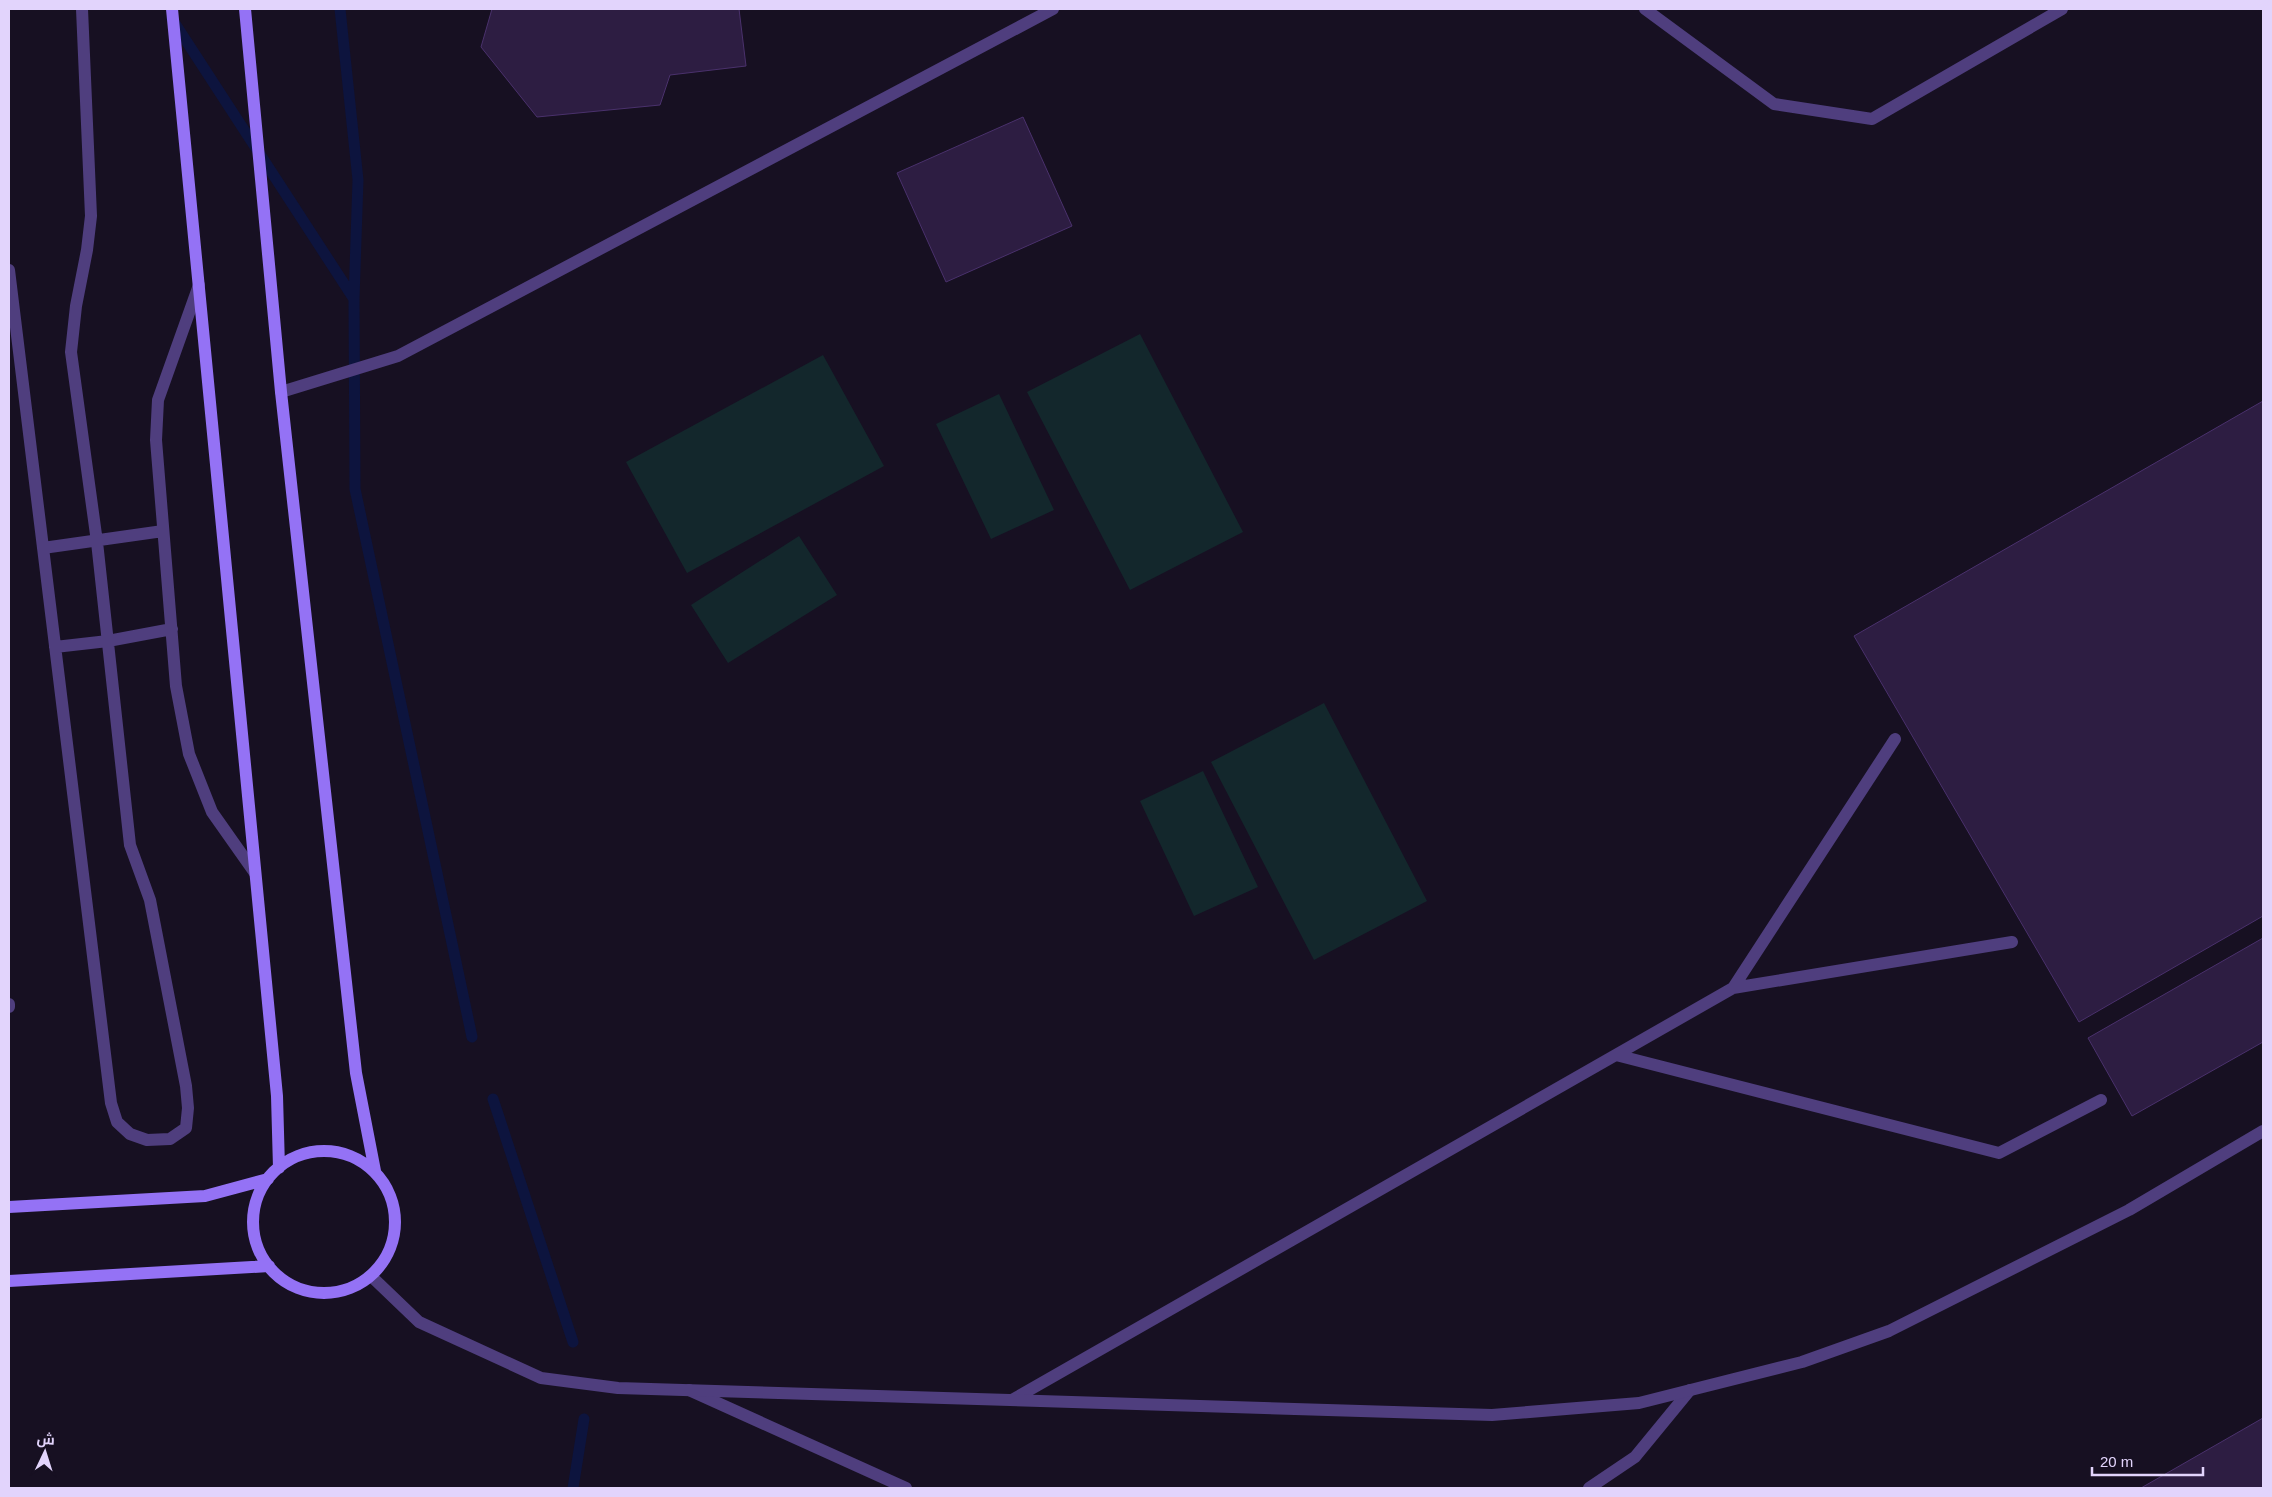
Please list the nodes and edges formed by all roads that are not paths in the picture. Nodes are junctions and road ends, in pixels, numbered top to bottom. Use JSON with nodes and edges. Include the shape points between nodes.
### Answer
{"nodes":[{"id":1,"x":82,"y":9,"type":"edge"},
{"id":2,"x":172,"y":9,"type":"edge"},
{"id":3,"x":245,"y":9,"type":"edge"},
{"id":4,"x":1053,"y":9,"type":"edge"},
{"id":5,"x":1645,"y":9,"type":"edge"},
{"id":6,"x":2062,"y":9,"type":"edge"},
{"id":7,"x":9,"y":270,"type":"edge"},
{"id":8,"x":198,"y":285,"type":"junction"},
{"id":9,"x":281,"y":392,"type":"junction"},
{"id":10,"x":163,"y":531,"type":"junction"},
{"id":11,"x":97,"y":542,"type":"junction"},
{"id":12,"x":43,"y":548,"type":"junction"},
{"id":13,"x":172,"y":629,"type":"junction"},
{"id":14,"x":108,"y":641,"type":"junction"},
{"id":15,"x":55,"y":647,"type":"junction"},
{"id":16,"x":1895,"y":739,"type":"dead end"},
{"id":17,"x":255,"y":873,"type":"junction"},
{"id":18,"x":2012,"y":942,"type":"dead end"},
{"id":19,"x":1733,"y":988,"type":"junction"},
{"id":20,"x":1616,"y":1055,"type":"junction"},
{"id":21,"x":2101,"y":1100,"type":"dead end"},
{"id":22,"x":2263,"y":1131,"type":"edge"},
{"id":23,"x":279,"y":1168,"type":"junction"},
{"id":24,"x":375,"y":1171,"type":"junction"},
{"id":25,"x":268,"y":1179,"type":"junction"},
{"id":26,"x":9,"y":1207,"type":"edge"},
{"id":27,"x":269,"y":1266,"type":"junction"},
{"id":28,"x":371,"y":1276,"type":"junction"},
{"id":29,"x":9,"y":1281,"type":"edge"},
{"id":30,"x":689,"y":1390,"type":"junction"},
{"id":31,"x":1690,"y":1390,"type":"junction"},
{"id":32,"x":1012,"y":1400,"type":"junction"},
{"id":33,"x":906,"y":1488,"type":"edge"},
{"id":34,"x":1589,"y":1488,"type":"edge"}],
"edges":[{"from":1,"to":11,"type":"street","via":[[91,216],[71,352]]},
{"from":2,"to":8,"type":"street"},
{"from":3,"to":9,"type":"street"},
{"from":4,"to":9,"type":"street","via":[[398,356]]},
{"from":5,"to":6,"type":"street","via":[[1774,104],[1872,119]]},
{"from":7,"to":12,"type":"street"},
{"from":8,"to":10,"type":"street","via":[[158,400],[156,440]]},
{"from":8,"to":17,"type":"street"},
{"from":9,"to":24,"type":"street","via":[[356,1073]]},
{"from":10,"to":11,"type":"street"},
{"from":10,"to":13,"type":"street"},
{"from":11,"to":12,"type":"street"},
{"from":11,"to":14,"type":"street"},
{"from":12,"to":15,"type":"street"},
{"from":13,"to":14,"type":"street"},
{"from":13,"to":17,"type":"street","via":[[176,686],[189,754],[212,812]]},
{"from":14,"to":15,"type":"street"},
{"from":14,"to":15,"type":"street","via":[[130,845],[150,900],[186,1086],[186,1128],[170,1138],[147,1140],[130,1134],[117,1122],[111,1103]]},
{"from":16,"to":19,"type":"street"},
{"from":17,"to":23,"type":"street","via":[[277,1096]]},
{"from":18,"to":19,"type":"street"},
{"from":19,"to":20,"type":"street"},
{"from":20,"to":21,"type":"street","via":[[1999,1153]]},
{"from":20,"to":32,"type":"street"},
{"from":22,"to":31,"type":"street","via":[[2128,1210],[1889,1331],[1802,1362]]},
{"from":23,"to":24,"type":"street","via":[[308,1152],[332,1151],[355,1158]]},
{"from":23,"to":25,"type":"street"},
{"from":24,"to":28,"type":"street","via":[[389,1192],[396,1215],[394,1237],[386,1258]]},
{"from":25,"to":26,"type":"street","via":[[205,1196]]},
{"from":25,"to":27,"type":"street","via":[[256,1201],[253,1224],[257,1246]]},
{"from":27,"to":28,"type":"street","via":[[286,1282],[306,1290],[329,1293],[352,1288]]},
{"from":27,"to":29,"type":"street"},
{"from":28,"to":30,"type":"street","via":[[418,1322],[541,1378],[618,1388]]},
{"from":30,"to":32,"type":"street"},
{"from":30,"to":33,"type":"street"},
{"from":31,"to":32,"type":"street","via":[[1639,1403],[1492,1415]]},
{"from":31,"to":34,"type":"street","via":[[1635,1457]]}]}
